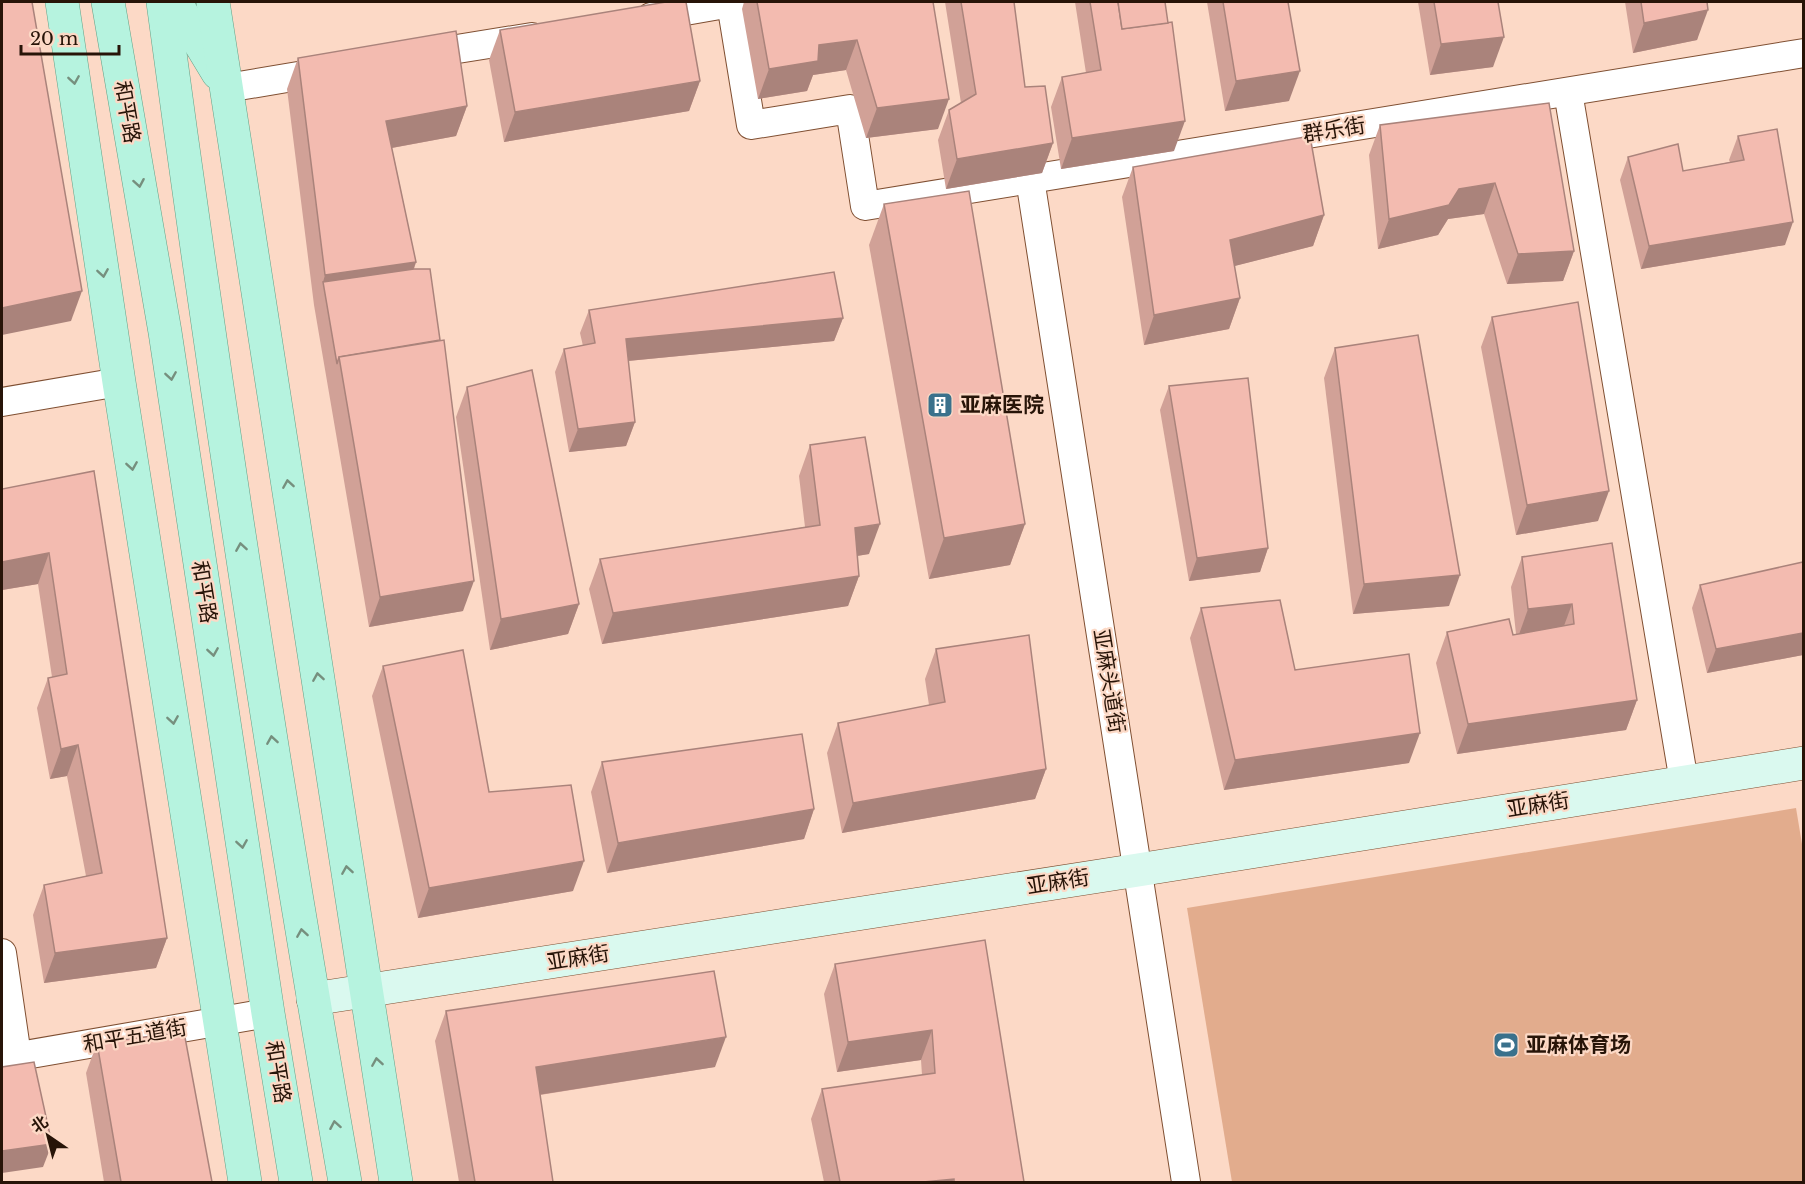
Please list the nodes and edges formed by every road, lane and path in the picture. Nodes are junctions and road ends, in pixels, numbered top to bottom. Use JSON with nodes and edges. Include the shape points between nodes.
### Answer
{"nodes":[{"id":1,"x":62,"y":2,"type":"edge"},
{"id":2,"x":71,"y":2,"type":"edge"},
{"id":3,"x":108,"y":2,"type":"edge"},
{"id":4,"x":163,"y":2,"type":"edge"},
{"id":5,"x":175,"y":2,"type":"edge"},
{"id":6,"x":213,"y":2,"type":"edge"},
{"id":7,"x":626,"y":21,"type":"edge"},
{"id":8,"x":555,"y":33,"type":"edge"},
{"id":9,"x":1803,"y":53,"type":"edge"},
{"id":10,"x":391,"y":60,"type":"edge"},
{"id":11,"x":356,"y":66,"type":"edge"},
{"id":12,"x":227,"y":88,"type":"junction"},
{"id":13,"x":1568,"y":92,"type":"junction"},
{"id":14,"x":124,"y":94,"type":"junction"},
{"id":15,"x":1030,"y":179,"type":"junction"},
{"id":16,"x":119,"y":382,"type":"junction"},
{"id":17,"x":2,"y":402,"type":"edge"},
{"id":18,"x":1803,"y":763,"type":"edge"},
{"id":19,"x":1684,"y":782,"type":"junction"},
{"id":20,"x":1138,"y":870,"type":"junction"},
{"id":21,"x":2,"y":953,"type":"edge"},
{"id":22,"x":366,"y":991,"type":"junction"},
{"id":23,"x":313,"y":999,"type":"junction"},
{"id":24,"x":268,"y":1013,"type":"junction"},
{"id":25,"x":220,"y":1022,"type":"junction"},
{"id":26,"x":9,"y":1058,"type":"edge"},
{"id":27,"x":245,"y":1182,"type":"edge"},
{"id":28,"x":296,"y":1182,"type":"edge"},
{"id":29,"x":345,"y":1182,"type":"edge"},
{"id":30,"x":396,"y":1182,"type":"edge"},
{"id":31,"x":1186,"y":1182,"type":"edge"}],
"edges":[{"from":1,"to":16,"type":"main road","one_way":true},
{"from":2,"to":14,"type":"main road"},
{"from":3,"to":14,"type":"main road","name":"和平路"},
{"from":23,"to":4,"type":"main road","name":"和平路","one_way":true,"via":[[222,422]]},
{"from":5,"to":12,"type":"main road"},
{"from":6,"to":12,"type":"main road"},
{"from":7,"to":15,"type":"street","name":"群乐街","via":[[731,3],[751,125],[850,109],[865,206]]},
{"from":8,"to":10,"type":"street"},
{"from":9,"to":13,"type":"street","name":"群乐街"},
{"from":11,"to":12,"type":"street"},
{"from":22,"to":12,"type":"main road","one_way":true},
{"from":13,"to":15,"type":"street","name":"群乐街"},
{"from":13,"to":19,"type":"street"},
{"from":14,"to":24,"type":"main road","name":"和平路","one_way":true,"via":[[165,332]]},
{"from":15,"to":20,"type":"street","name":"亚麻头道街"},
{"from":16,"to":17,"type":"street"},
{"from":16,"to":25,"type":"main road","one_way":true},
{"from":18,"to":19,"type":"street","name":"亚麻街"},
{"from":19,"to":20,"type":"street","name":"亚麻街"},
{"from":20,"to":22,"type":"street","name":"亚麻街"},
{"from":20,"to":31,"type":"street","name":"亚麻头道街"},
{"from":21,"to":26,"type":"street"},
{"from":22,"to":23,"type":"street","name":"亚麻街"},
{"from":30,"to":22,"type":"main road","one_way":true},
{"from":29,"to":23,"type":"main road","name":"和平路","one_way":true},
{"from":24,"to":25,"type":"street","name":"和平五道街"},
{"from":24,"to":28,"type":"main road","name":"和平路"},
{"from":25,"to":26,"type":"street","name":"和平五道街"},
{"from":25,"to":27,"type":"main road"}]}
